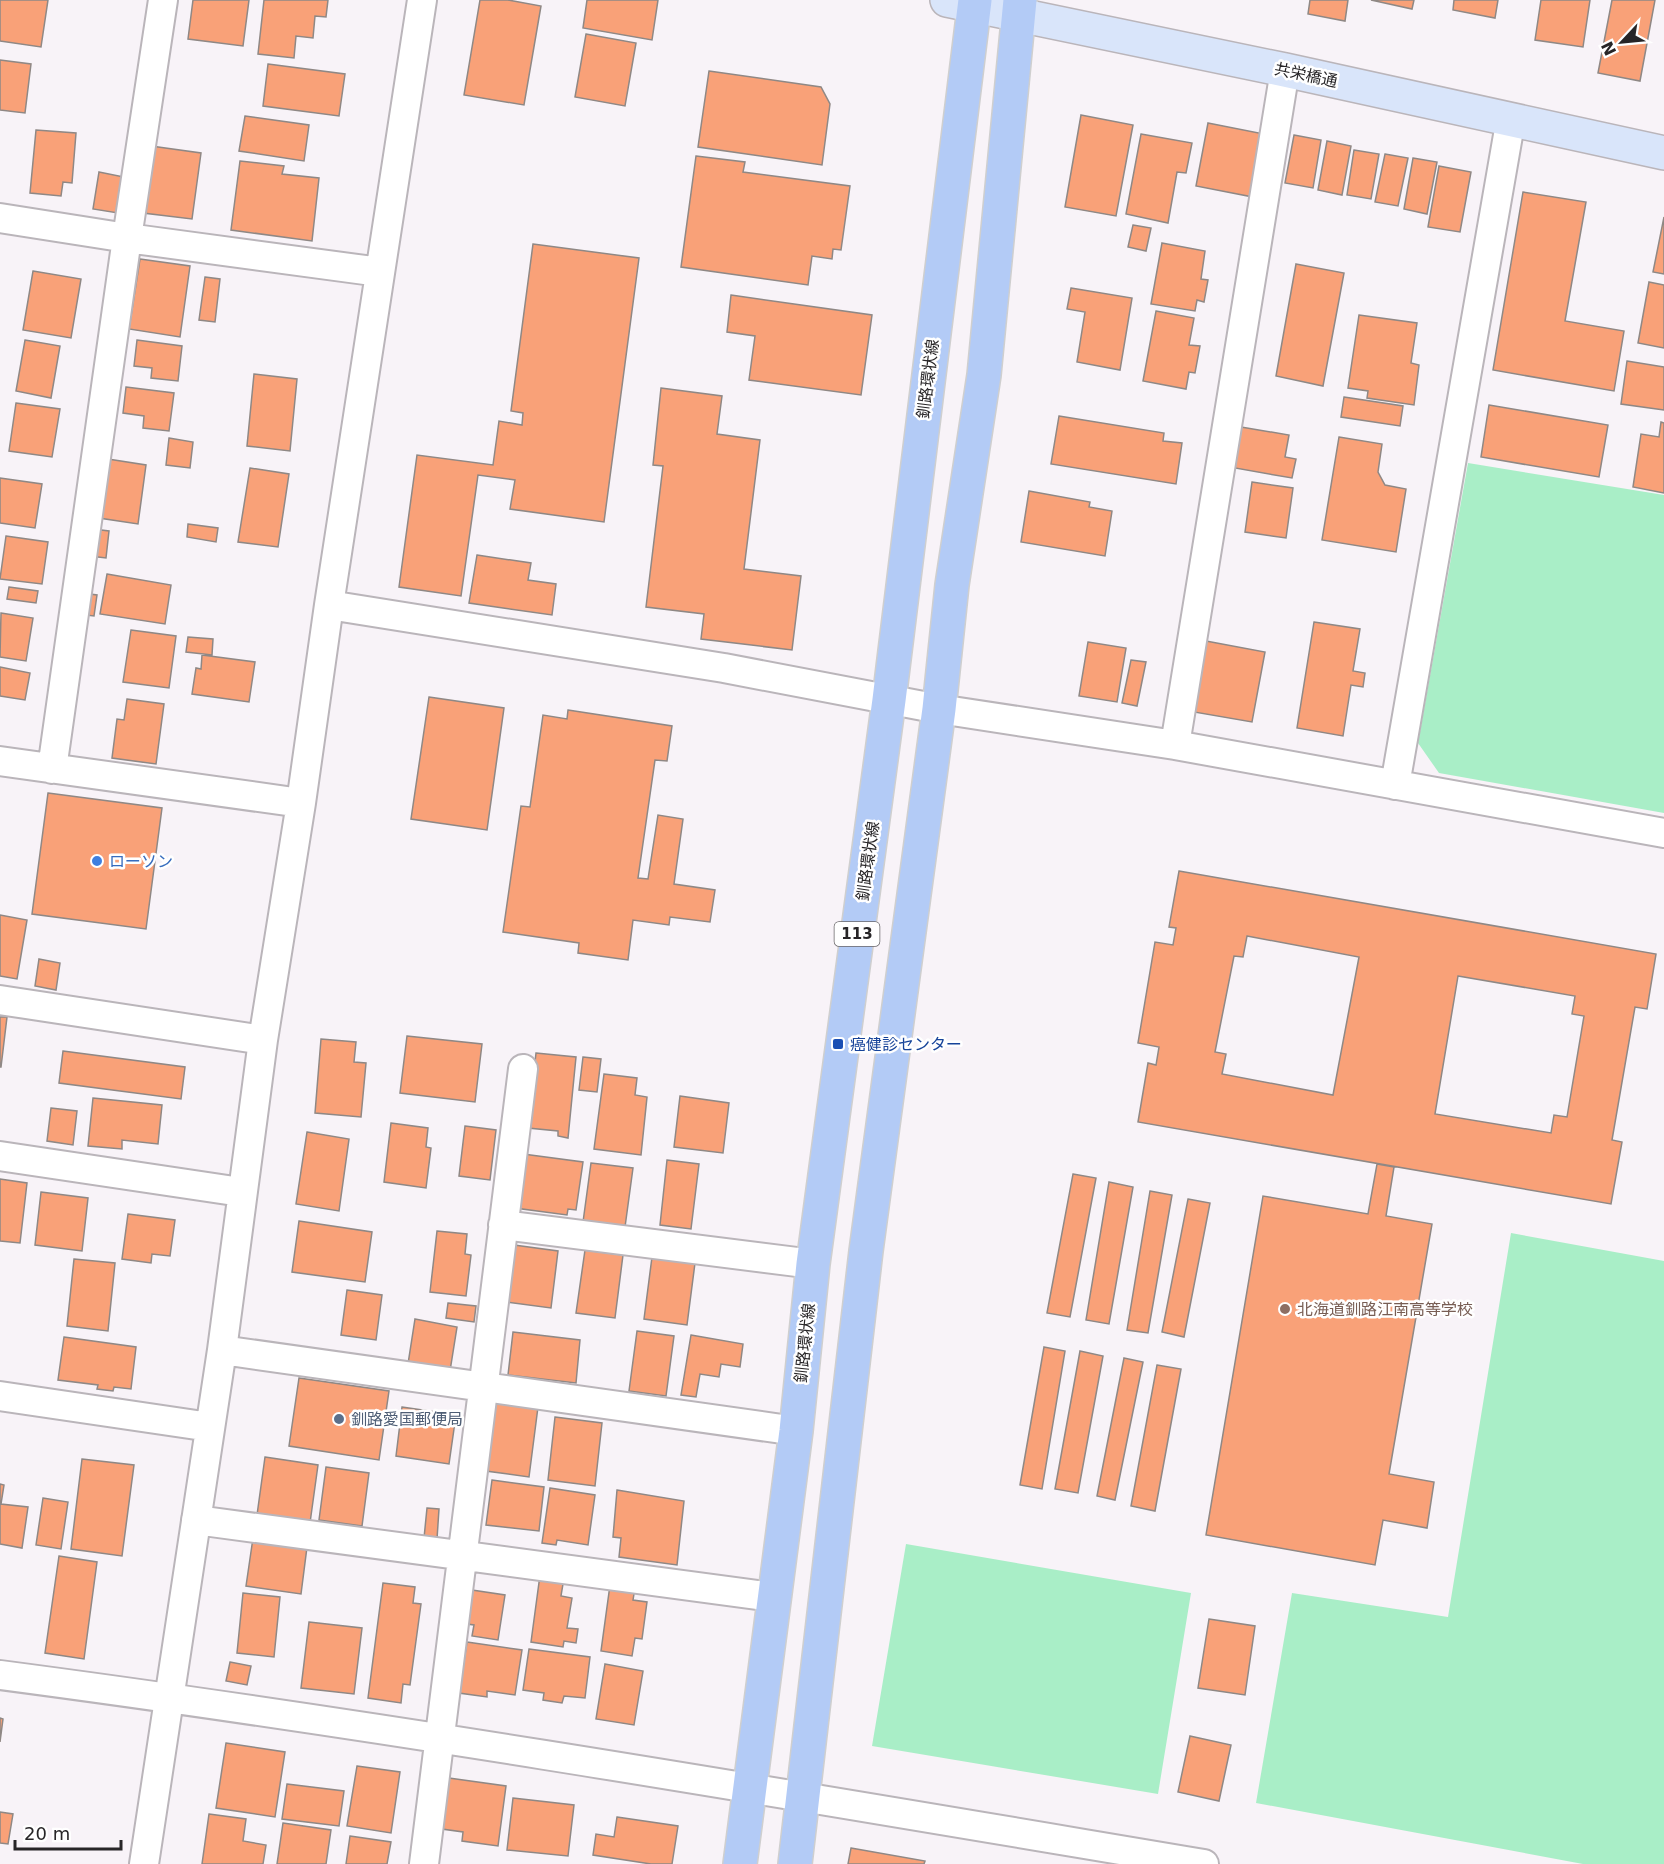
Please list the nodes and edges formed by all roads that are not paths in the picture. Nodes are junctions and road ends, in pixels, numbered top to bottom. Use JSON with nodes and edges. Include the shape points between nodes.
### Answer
{"nodes":[{"id":1,"x":163,"y":0,"type":"edge"},
{"id":2,"x":422,"y":0,"type":"edge"},
{"id":3,"x":965,"y":2,"type":"edge"},
{"id":4,"x":1019,"y":7,"type":"edge"},
{"id":5,"x":1286,"y":70,"type":"junction"},
{"id":6,"x":1510,"y":118,"type":"junction"},
{"id":7,"x":1664,"y":153,"type":"edge"},
{"id":8,"x":0,"y":218,"type":"edge"},
{"id":9,"x":127,"y":238,"type":"junction"},
{"id":10,"x":380,"y":272,"type":"junction"},
{"id":11,"x":329,"y":605,"type":"junction"},
{"id":12,"x":889,"y":700,"type":"junction"},
{"id":13,"x":939,"y":709,"type":"junction"},
{"id":14,"x":1175,"y":745,"type":"junction"},
{"id":15,"x":0,"y":761,"type":"edge"},
{"id":16,"x":52,"y":769,"type":"junction"},
{"id":17,"x":1395,"y":785,"type":"junction"},
{"id":18,"x":301,"y":803,"type":"junction"},
{"id":19,"x":1664,"y":833,"type":"edge"},
{"id":20,"x":0,"y":1000,"type":"edge"},
{"id":21,"x":263,"y":1040,"type":"junction"},
{"id":22,"x":523,"y":1069,"type":"dead end"},
{"id":23,"x":0,"y":1156,"type":"edge"},
{"id":24,"x":241,"y":1192,"type":"junction"},
{"id":25,"x":503,"y":1225,"type":"junction"},
{"id":26,"x":813,"y":1264,"type":"junction"},
{"id":27,"x":222,"y":1350,"type":"junction"},
{"id":28,"x":483,"y":1386,"type":"junction"},
{"id":29,"x":0,"y":1396,"type":"edge"},
{"id":30,"x":210,"y":1427,"type":"junction"},
{"id":31,"x":796,"y":1431,"type":"junction"},
{"id":32,"x":196,"y":1520,"type":"junction"},
{"id":33,"x":463,"y":1555,"type":"junction"},
{"id":34,"x":773,"y":1597,"type":"junction"},
{"id":35,"x":0,"y":1675,"type":"edge"},
{"id":36,"x":169,"y":1697,"type":"junction"},
{"id":37,"x":440,"y":1738,"type":"junction"},
{"id":38,"x":748,"y":1788,"type":"junction"},
{"id":39,"x":804,"y":1797,"type":"junction"},
{"id":40,"x":144,"y":1864,"type":"edge"},
{"id":41,"x":424,"y":1864,"type":"edge"},
{"id":42,"x":740,"y":1864,"type":"edge"},
{"id":43,"x":795,"y":1864,"type":"edge"},
{"id":44,"x":1204,"y":1864,"type":"edge"}],
"edges":[{"from":1,"to":9,"type":"street"},
{"from":2,"to":10,"type":"street"},
{"from":3,"to":4,"type":"street","name":"共栄橋通"},
{"from":3,"to":12,"type":"main road","name":"釧路環状線","number":"113"},
{"from":4,"to":5,"type":"street","name":"共栄橋通"},
{"from":4,"to":13,"type":"main road","via":[[984,375],[952,585]]},
{"from":5,"to":6,"type":"street","name":"共栄橋通"},
{"from":5,"to":14,"type":"street"},
{"from":6,"to":7,"type":"street","name":"共栄橋通"},
{"from":6,"to":17,"type":"street"},
{"from":8,"to":9,"type":"street"},
{"from":9,"to":10,"type":"street"},
{"from":9,"to":16,"type":"street"},
{"from":10,"to":11,"type":"street"},
{"from":11,"to":12,"type":"street","via":[[724,668]]},
{"from":11,"to":18,"type":"street"},
{"from":12,"to":13,"type":"street"},
{"from":12,"to":26,"type":"main road","name":"釧路環状線","number":"113"},
{"from":13,"to":14,"type":"street"},
{"from":13,"to":39,"type":"main road","via":[[866,1251]]},
{"from":14,"to":17,"type":"street"},
{"from":15,"to":16,"type":"street"},
{"from":16,"to":18,"type":"street"},
{"from":17,"to":19,"type":"street"},
{"from":18,"to":21,"type":"street"},
{"from":20,"to":21,"type":"street"},
{"from":21,"to":24,"type":"street"},
{"from":22,"to":25,"type":"street"},
{"from":23,"to":24,"type":"street"},
{"from":24,"to":27,"type":"street"},
{"from":25,"to":26,"type":"street"},
{"from":25,"to":28,"type":"street"},
{"from":26,"to":31,"type":"main road","name":"釧路環状線","number":"113"},
{"from":27,"to":28,"type":"street"},
{"from":27,"to":30,"type":"street"},
{"from":28,"to":31,"type":"street"},
{"from":28,"to":33,"type":"street"},
{"from":29,"to":30,"type":"street"},
{"from":30,"to":32,"type":"street"},
{"from":31,"to":34,"type":"main road","name":"釧路環状線","number":"113"},
{"from":32,"to":33,"type":"street"},
{"from":32,"to":36,"type":"street"},
{"from":33,"to":34,"type":"street"},
{"from":33,"to":37,"type":"street"},
{"from":34,"to":38,"type":"main road","name":"釧路環状線","number":"113"},
{"from":35,"to":36,"type":"street"},
{"from":36,"to":37,"type":"street"},
{"from":36,"to":40,"type":"street"},
{"from":37,"to":38,"type":"street"},
{"from":37,"to":41,"type":"street"},
{"from":38,"to":39,"type":"street"},
{"from":38,"to":42,"type":"main road","name":"釧路環状線","number":"113"},
{"from":39,"to":43,"type":"main road"},
{"from":39,"to":44,"type":"street"}]}
